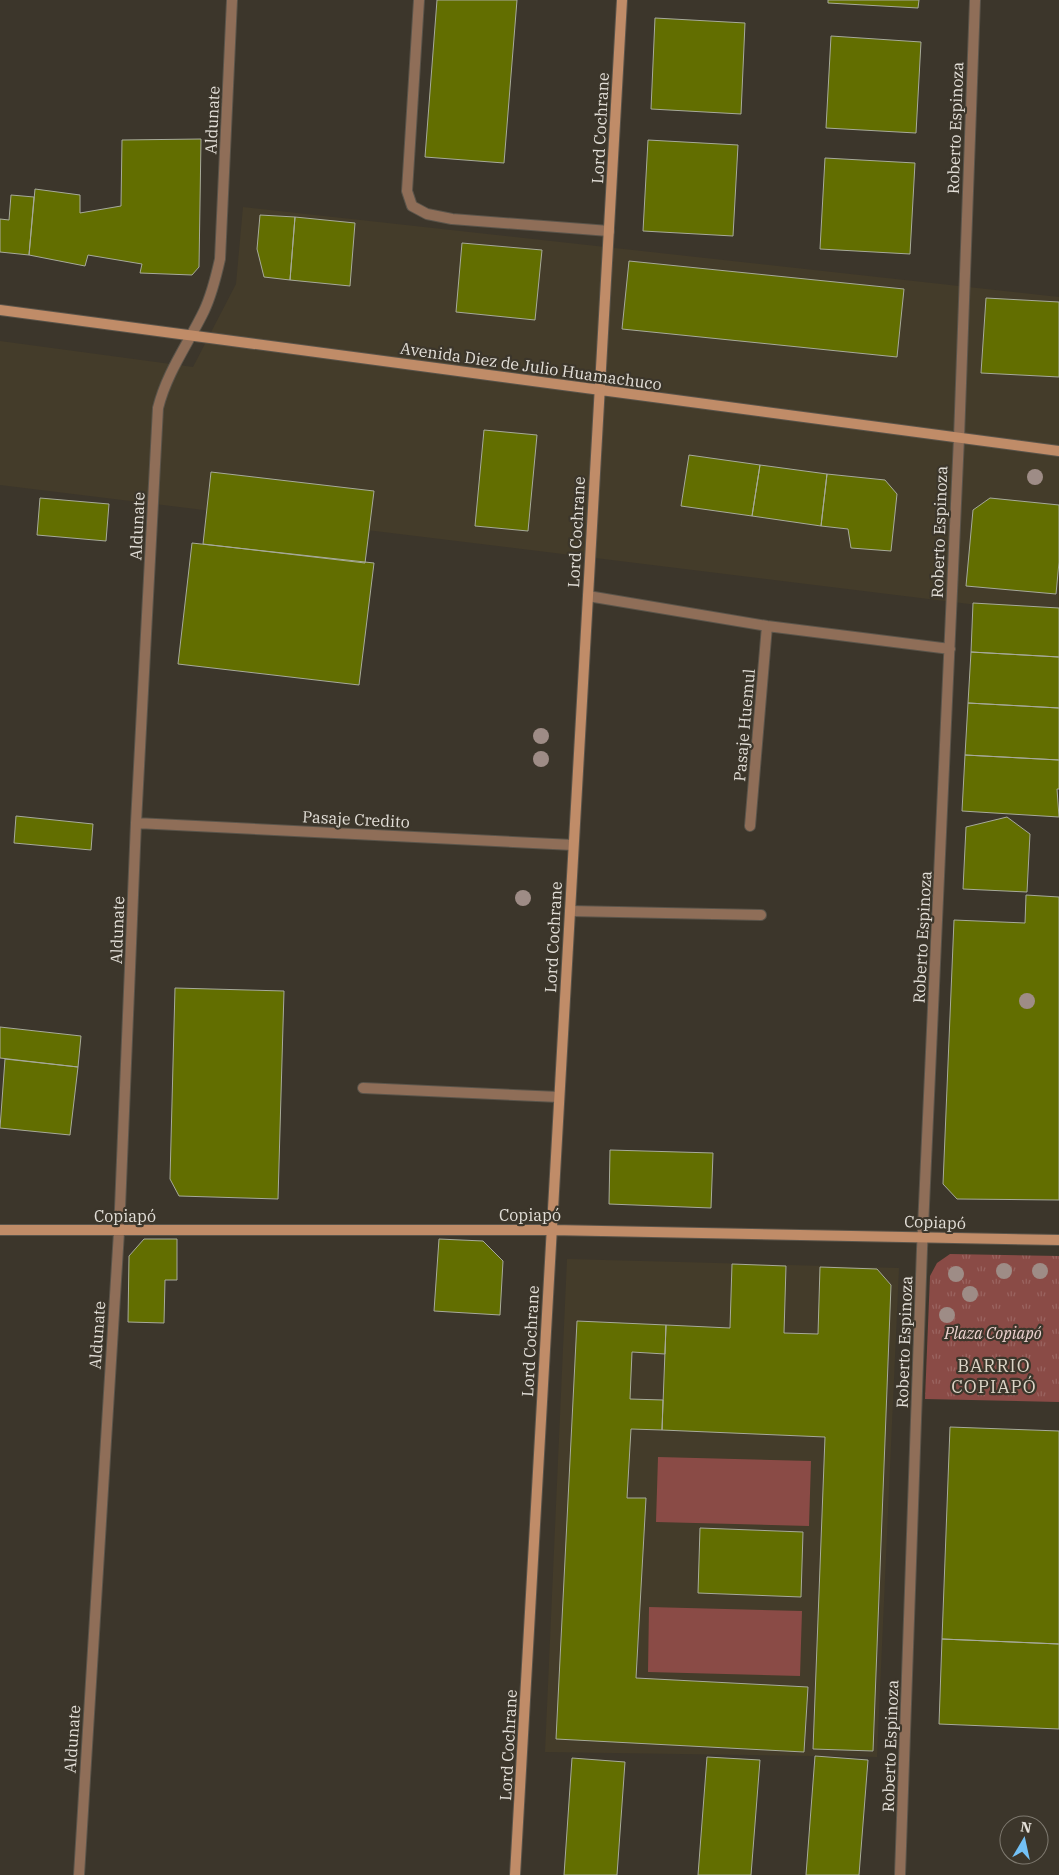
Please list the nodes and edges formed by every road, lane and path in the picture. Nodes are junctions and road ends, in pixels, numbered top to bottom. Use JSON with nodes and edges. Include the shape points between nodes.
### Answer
{"nodes":[{"id":1,"x":232,"y":0,"type":"edge"},
{"id":2,"x":419,"y":0,"type":"edge"},
{"id":3,"x":622,"y":0,"type":"edge"},
{"id":4,"x":975,"y":0,"type":"edge"},
{"id":5,"x":609,"y":231,"type":"junction"},
{"id":6,"x":0,"y":310,"type":"edge"},
{"id":7,"x":190,"y":336,"type":"junction"},
{"id":8,"x":599,"y":390,"type":"junction"},
{"id":9,"x":959,"y":438,"type":"junction"},
{"id":10,"x":1059,"y":451,"type":"edge"},
{"id":11,"x":588,"y":596,"type":"junction"},
{"id":12,"x":767,"y":626,"type":"junction"},
{"id":13,"x":950,"y":649,"type":"junction"},
{"id":14,"x":136,"y":822,"type":"junction"},
{"id":15,"x":750,"y":826,"type":"dead end"},
{"id":16,"x":574,"y":845,"type":"junction"},
{"id":17,"x":570,"y":911,"type":"junction"},
{"id":18,"x":761,"y":915,"type":"dead end"},
{"id":19,"x":363,"y":1088,"type":"dead end"},
{"id":20,"x":559,"y":1097,"type":"junction"},
{"id":21,"x":0,"y":1230,"type":"edge"},
{"id":22,"x":552,"y":1230,"type":"junction"},
{"id":23,"x":119,"y":1232,"type":"junction"},
{"id":24,"x":923,"y":1236,"type":"junction"},
{"id":25,"x":1059,"y":1240,"type":"edge"},
{"id":26,"x":79,"y":1875,"type":"edge"},
{"id":27,"x":515,"y":1875,"type":"edge"},
{"id":28,"x":900,"y":1875,"type":"edge"}],
"edges":[{"from":1,"to":7,"type":"street","name":"Aldunate","via":[[220,259],[214,286]]},
{"from":2,"to":5,"type":"street","via":[[407,191],[412,206],[427,214],[452,219]]},
{"from":3,"to":5,"type":"street","name":"Lord Cochrane"},
{"from":4,"to":9,"type":"street","name":"Roberto Espinoza"},
{"from":5,"to":8,"type":"street","name":"Lord Cochrane"},
{"from":6,"to":7,"type":"street","name":"Avenida Diez de Julio Huamachuco"},
{"from":7,"to":8,"type":"street","name":"Avenida Diez de Julio Huamachuco"},
{"from":7,"to":14,"type":"street","name":"Aldunate","via":[[163,388],[158,408]]},
{"from":8,"to":9,"type":"street","name":"Avenida Diez de Julio Huamachuco"},
{"from":8,"to":11,"type":"street","name":"Lord Cochrane"},
{"from":9,"to":10,"type":"street","name":"Avenida Diez de Julio Huamachuco"},
{"from":9,"to":13,"type":"street","name":"Roberto Espinoza"},
{"from":11,"to":12,"type":"street"},
{"from":11,"to":16,"type":"street","name":"Lord Cochrane"},
{"from":12,"to":13,"type":"street"},
{"from":12,"to":15,"type":"street","name":"Pasaje Huemul"},
{"from":13,"to":24,"type":"street","name":"Roberto Espinoza"},
{"from":14,"to":16,"type":"street","name":"Pasaje Credito"},
{"from":14,"to":23,"type":"street","name":"Aldunate"},
{"from":16,"to":17,"type":"street","name":"Lord Cochrane"},
{"from":17,"to":18,"type":"street"},
{"from":17,"to":20,"type":"street","name":"Lord Cochrane"},
{"from":19,"to":20,"type":"street"},
{"from":20,"to":22,"type":"street","name":"Lord Cochrane"},
{"from":21,"to":23,"type":"street","name":"Copiapó"},
{"from":22,"to":23,"type":"street","name":"Copiapó"},
{"from":22,"to":24,"type":"street","name":"Copiapó"},
{"from":22,"to":27,"type":"street","name":"Lord Cochrane"},
{"from":23,"to":26,"type":"street","name":"Aldunate"},
{"from":24,"to":25,"type":"street","name":"Copiapó"},
{"from":24,"to":28,"type":"street","name":"Roberto Espinoza"}]}
